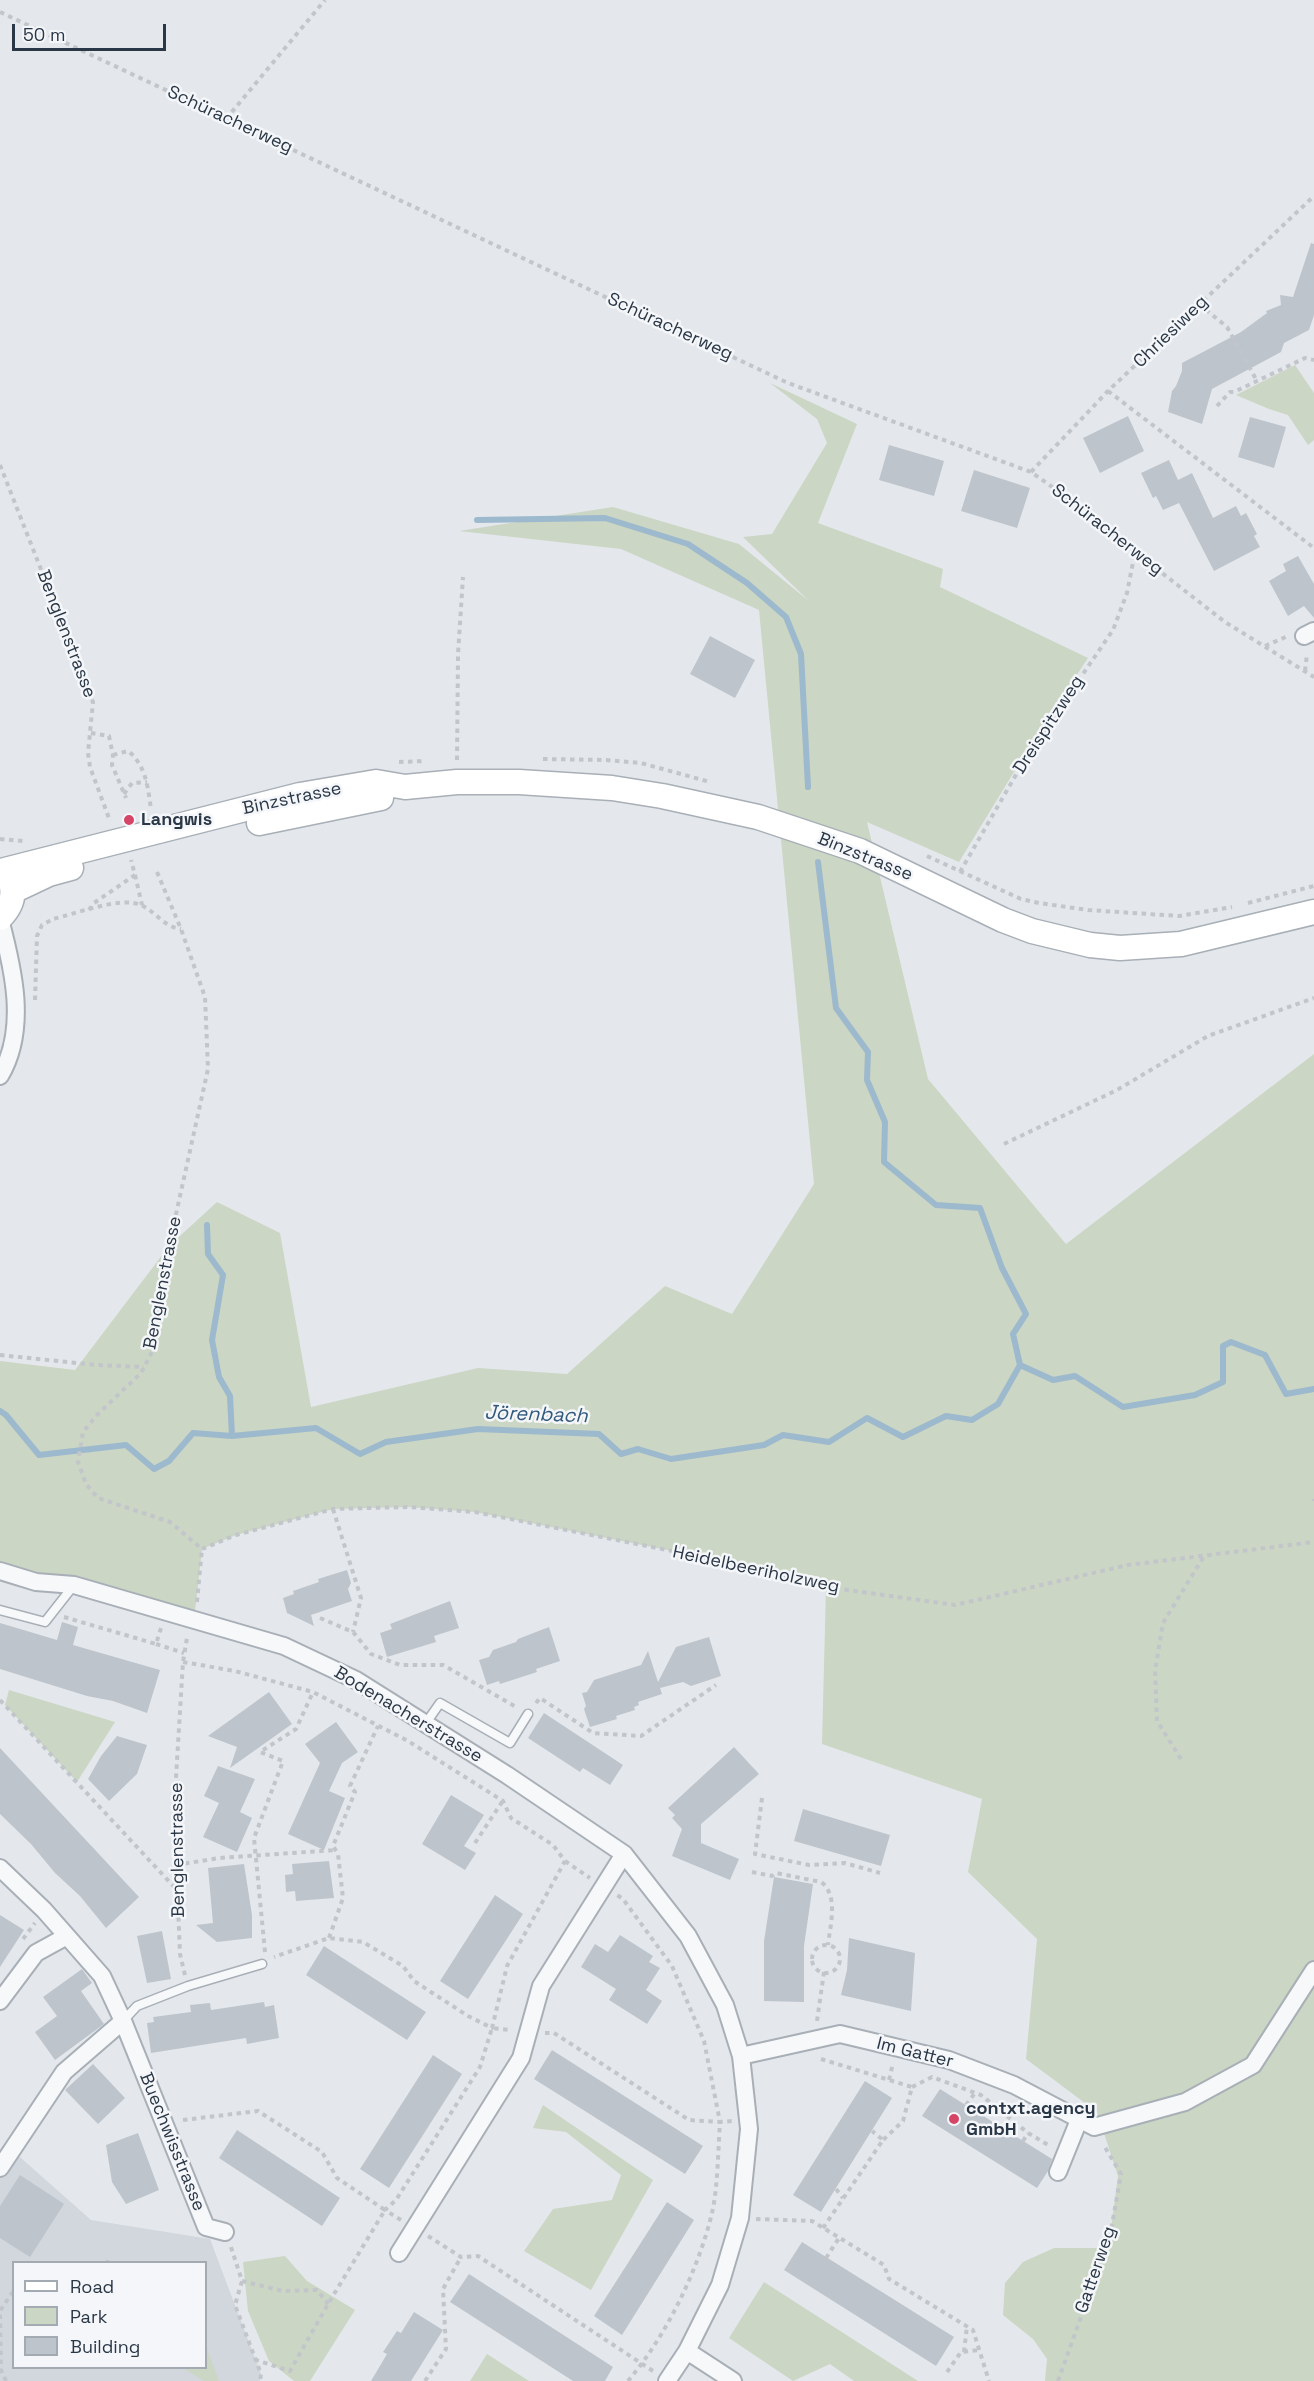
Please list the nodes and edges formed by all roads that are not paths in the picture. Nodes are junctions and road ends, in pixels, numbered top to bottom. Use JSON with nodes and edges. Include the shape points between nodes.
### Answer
{"nodes":[{"id":1,"x":6,"y":876,"type":"edge"},
{"id":2,"x":1314,"y":912,"type":"edge"},
{"id":3,"x":0,"y":918,"type":"edge"},
{"id":4,"x":1,"y":1072,"type":"edge"},
{"id":5,"x":0,"y":1571,"type":"edge"},
{"id":6,"x":74,"y":1585,"type":"junction"},
{"id":7,"x":0,"y":1610,"type":"edge"},
{"id":8,"x":528,"y":1714,"type":"road end"},
{"id":9,"x":426,"y":1723,"type":"junction"},
{"id":10,"x":624,"y":1854,"type":"junction"},
{"id":11,"x":0,"y":1868,"type":"edge"},
{"id":12,"x":67,"y":1936,"type":"junction"},
{"id":13,"x":262,"y":1964,"type":"dead end"},
{"id":14,"x":1314,"y":1970,"type":"edge"},
{"id":15,"x":0,"y":2001,"type":"edge"},
{"id":16,"x":123,"y":2021,"type":"junction"},
{"id":17,"x":741,"y":2056,"type":"junction"},
{"id":18,"x":1087,"y":2124,"type":"junction"},
{"id":19,"x":0,"y":2168,"type":"edge"},
{"id":20,"x":1058,"y":2172,"type":"dead end"},
{"id":21,"x":225,"y":2232,"type":"road end"},
{"id":22,"x":399,"y":2253,"type":"dead end"},
{"id":23,"x":687,"y":2352,"type":"junction"},
{"id":24,"x":661,"y":2377,"type":"edge"},
{"id":25,"x":733,"y":2381,"type":"edge"}],
"edges":[{"from":1,"to":2,"type":"main road","name":"Binzstrasse","via":[[49,874],[300,795],[376,782],[405,787],[457,771],[706,804],[758,817],[860,851],[1032,931],[1070,941],[1120,948],[1181,944]]},
{"from":1,"to":3,"type":"main road","via":[[12,901]]},
{"from":3,"to":4,"type":"street","via":[[16,994],[9,1057]]},
{"from":5,"to":6,"type":"street","name":"Bodenacherstrasse","via":[[36,1582]]},
{"from":6,"to":7,"type":"lane","via":[[45,1623]]},
{"from":6,"to":9,"type":"street","name":"Bodenacherstrasse","via":[[284,1646],[356,1680]]},
{"from":8,"to":9,"type":"lane","via":[[510,1743],[440,1703]]},
{"from":9,"to":10,"type":"street","name":"Bodenacherstrasse"},
{"from":10,"to":17,"type":"street","name":"Bodenacherstrasse","via":[[702,1959],[725,2005]]},
{"from":10,"to":22,"type":"street","via":[[541,1986],[521,2058]]},
{"from":11,"to":12,"type":"street","name":"Buechwisstrasse"},
{"from":12,"to":15,"type":"street","via":[[36,1953]]},
{"from":12,"to":16,"type":"street","name":"Buechwisstrasse","via":[[102,1976]]},
{"from":13,"to":16,"type":"lane","via":[[137,2006]]},
{"from":14,"to":18,"type":"street","via":[[1253,2065],[1185,2102]]},
{"from":16,"to":19,"type":"street","via":[[64,2072]]},
{"from":16,"to":21,"type":"street","name":"Buechwisstrasse","via":[[206,2227]]},
{"from":17,"to":18,"type":"street","name":"Im Gatter","via":[[840,2034],[949,2060],[1014,2085]]},
{"from":17,"to":23,"type":"street","name":"Bodenacherstrasse","via":[[749,2128],[740,2218],[720,2285]]},
{"from":18,"to":20,"type":"street"},
{"from":23,"to":24,"type":"street","name":"Bodenacherstrasse"},
{"from":23,"to":25,"type":"street"}]}
